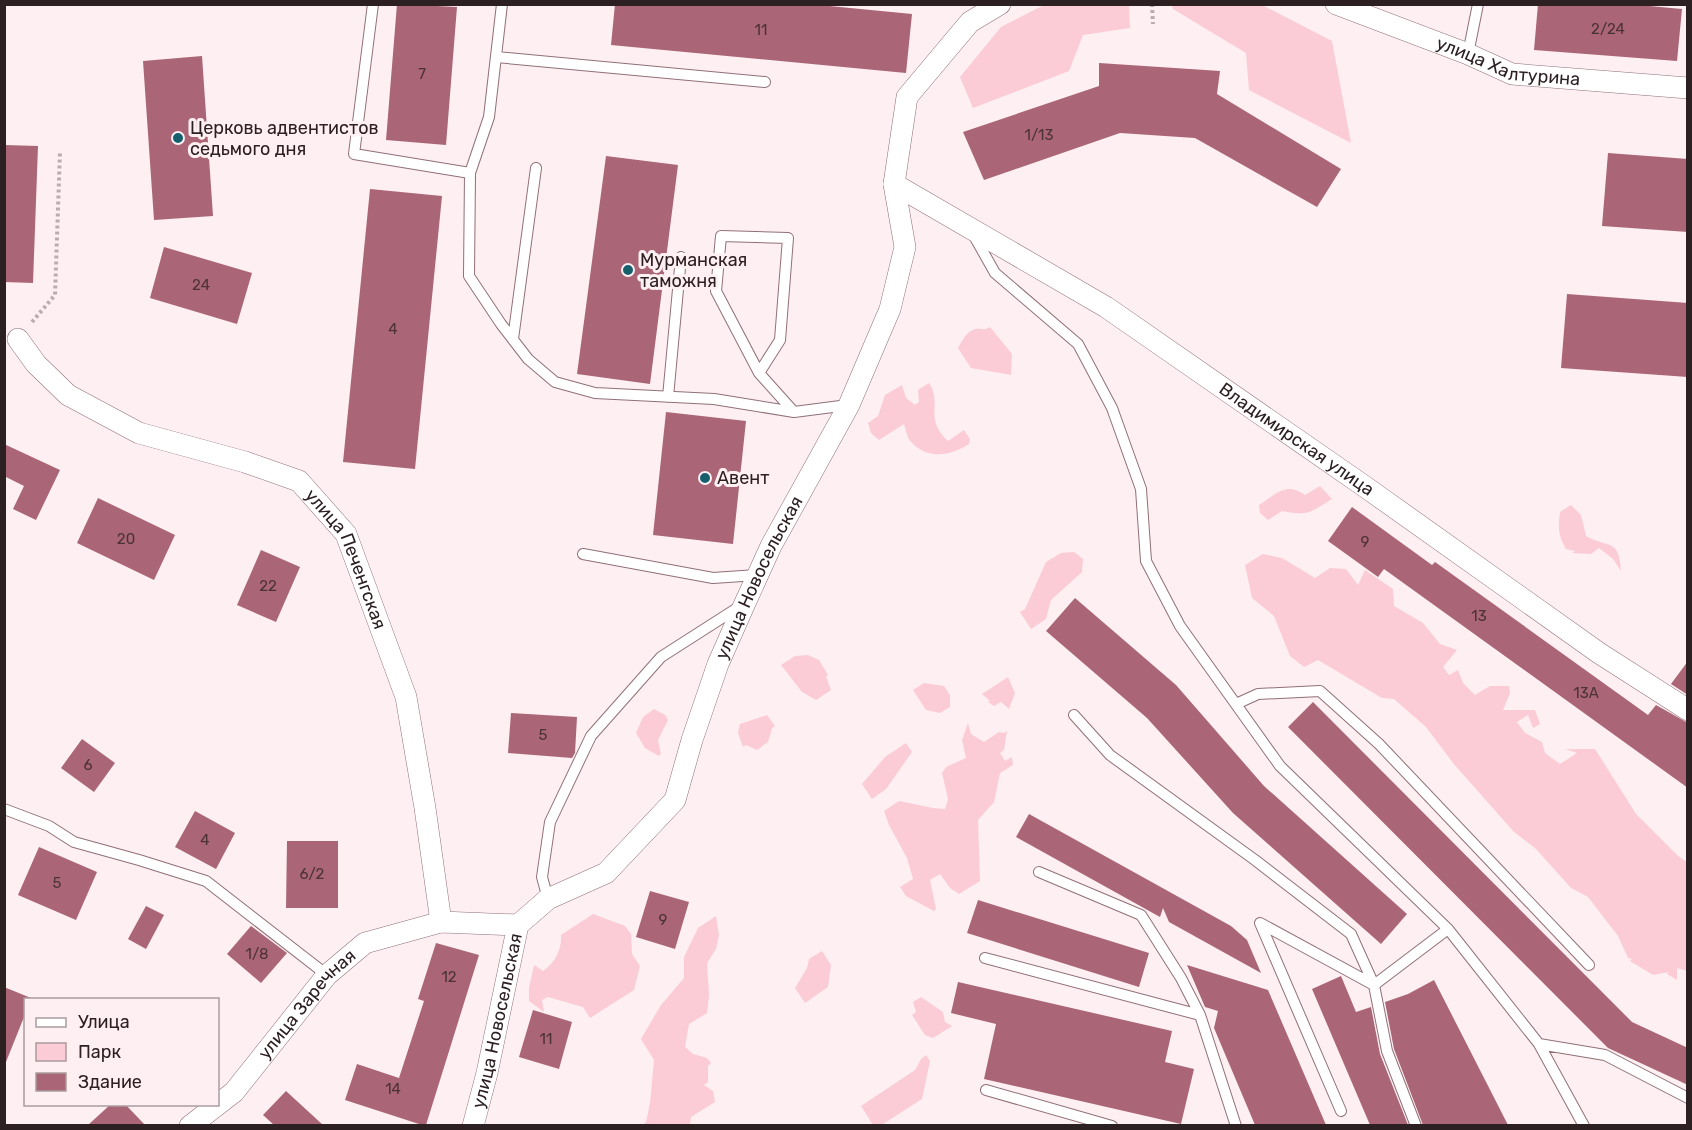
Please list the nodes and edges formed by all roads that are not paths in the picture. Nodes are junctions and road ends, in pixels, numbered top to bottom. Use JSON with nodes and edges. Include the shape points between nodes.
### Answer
{"nodes":[{"id":1,"x":373,"y":4,"type":"edge"},
{"id":2,"x":502,"y":4,"type":"edge"},
{"id":3,"x":1000,"y":4,"type":"edge"},
{"id":4,"x":1336,"y":4,"type":"edge"},
{"id":5,"x":1478,"y":4,"type":"edge"},
{"id":6,"x":1468,"y":54,"type":"junction"},
{"id":7,"x":496,"y":57,"type":"junction"},
{"id":8,"x":765,"y":82,"type":"dead end"},
{"id":9,"x":1688,"y":88,"type":"edge"},
{"id":10,"x":536,"y":168,"type":"dead end"},
{"id":11,"x":470,"y":173,"type":"junction"},
{"id":12,"x":894,"y":184,"type":"junction"},
{"id":13,"x":969,"y":228,"type":"junction"},
{"id":14,"x":681,"y":257,"type":"dead end"},
{"id":15,"x":18,"y":339,"type":"road end"},
{"id":16,"x":513,"y":339,"type":"junction"},
{"id":17,"x":759,"y":373,"type":"junction"},
{"id":18,"x":668,"y":397,"type":"junction"},
{"id":19,"x":849,"y":405,"type":"junction"},
{"id":20,"x":794,"y":412,"type":"junction"},
{"id":21,"x":583,"y":554,"type":"dead end"},
{"id":22,"x":757,"y":575,"type":"junction"},
{"id":23,"x":745,"y":603,"type":"junction"},
{"id":24,"x":1236,"y":704,"type":"junction"},
{"id":25,"x":1688,"y":710,"type":"edge"},
{"id":26,"x":1074,"y":715,"type":"dead end"},
{"id":27,"x":4,"y":809,"type":"edge"},
{"id":28,"x":1039,"y":872,"type":"dead end"},
{"id":29,"x":548,"y":899,"type":"junction"},
{"id":30,"x":441,"y":922,"type":"junction"},
{"id":31,"x":518,"y":925,"type":"junction"},
{"id":32,"x":1448,"y":929,"type":"junction"},
{"id":33,"x":985,"y":958,"type":"dead end"},
{"id":34,"x":1589,"y":965,"type":"dead end"},
{"id":35,"x":327,"y":975,"type":"junction"},
{"id":36,"x":1374,"y":985,"type":"junction"},
{"id":37,"x":1200,"y":1015,"type":"junction"},
{"id":38,"x":1539,"y":1044,"type":"junction"},
{"id":39,"x":986,"y":1090,"type":"dead end"},
{"id":40,"x":1688,"y":1098,"type":"edge"},
{"id":41,"x":219,"y":1103,"type":"edge"},
{"id":42,"x":215,"y":1106,"type":"edge"},
{"id":43,"x":1341,"y":1112,"type":"dead end"},
{"id":44,"x":190,"y":1125,"type":"edge"},
{"id":45,"x":473,"y":1125,"type":"edge"},
{"id":46,"x":1112,"y":1125,"type":"edge"},
{"id":47,"x":1236,"y":1125,"type":"edge"},
{"id":48,"x":1416,"y":1125,"type":"edge"},
{"id":49,"x":1584,"y":1125,"type":"edge"}],
"edges":[{"from":1,"to":11,"type":"lane","via":[[354,154]]},
{"from":2,"to":7,"type":"lane"},
{"from":3,"to":12,"type":"street","name":"улица Новосельская","via":[[970,22],[908,98]]},
{"from":4,"to":6,"type":"street","name":"улица Халтурина"},
{"from":5,"to":6,"type":"lane"},
{"from":6,"to":9,"type":"street","name":"улица Халтурина","via":[[1512,74]]},
{"from":7,"to":8,"type":"lane"},
{"from":7,"to":11,"type":"lane","via":[[489,117]]},
{"from":10,"to":16,"type":"lane"},
{"from":11,"to":16,"type":"lane","via":[[469,276]]},
{"from":12,"to":13,"type":"street","name":"Владимирская улица"},
{"from":12,"to":19,"type":"street","name":"улица Новосельская","via":[[905,247],[890,309]]},
{"from":13,"to":24,"type":"lane","via":[[995,273],[1078,344],[1112,408],[1141,489],[1146,561],[1180,626]]},
{"from":13,"to":25,"type":"street","name":"Владимирская улица","via":[[1106,307],[1599,653]]},
{"from":14,"to":18,"type":"lane"},
{"from":15,"to":30,"type":"street","name":"улица Печенгская","via":[[68,395],[139,433],[299,481],[346,534],[406,697]]},
{"from":16,"to":18,"type":"lane","via":[[528,359],[555,382],[595,393]]},
{"from":17,"to":17,"type":"lane","via":[[780,340],[788,238],[721,236],[717,291]]},
{"from":17,"to":20,"type":"lane"},
{"from":18,"to":20,"type":"lane","via":[[714,399]]},
{"from":19,"to":20,"type":"lane"},
{"from":19,"to":22,"type":"street","name":"улица Новосельская"},
{"from":21,"to":22,"type":"lane","via":[[713,578]]},
{"from":22,"to":23,"type":"street","name":"улица Новосельская"},
{"from":23,"to":29,"type":"street","name":"улица Новосельская","via":[[714,675],[675,800],[606,873]]},
{"from":23,"to":29,"type":"lane","via":[[661,657],[591,736],[550,822],[542,878]]},
{"from":24,"to":32,"type":"lane","via":[[1280,766]]},
{"from":24,"to":34,"type":"lane","via":[[1258,694],[1320,691],[1379,744]]},
{"from":26,"to":36,"type":"lane","via":[[1110,755],[1351,934]]},
{"from":27,"to":35,"type":"lane","via":[[50,826],[74,842],[206,881]]},
{"from":28,"to":37,"type":"lane","via":[[1141,915]]},
{"from":29,"to":31,"type":"street","name":"улица Новосельская"},
{"from":30,"to":31,"type":"street","name":"улица Заречная"},
{"from":30,"to":35,"type":"street","name":"улица Заречная","via":[[365,943]]},
{"from":31,"to":45,"type":"street","name":"улица Новосельская"},
{"from":32,"to":36,"type":"lane"},
{"from":32,"to":38,"type":"lane"},
{"from":33,"to":37,"type":"lane"},
{"from":35,"to":41,"type":"street","name":"улица Заречная","via":[[234,1092]]},
{"from":36,"to":43,"type":"lane","via":[[1260,923]]},
{"from":36,"to":48,"type":"lane","via":[[1387,1051]]},
{"from":37,"to":47,"type":"lane"},
{"from":38,"to":40,"type":"lane","via":[[1605,1055]]},
{"from":38,"to":49,"type":"lane"},
{"from":39,"to":46,"type":"lane"},
{"from":42,"to":44,"type":"street","name":"улица Заречная"}]}
